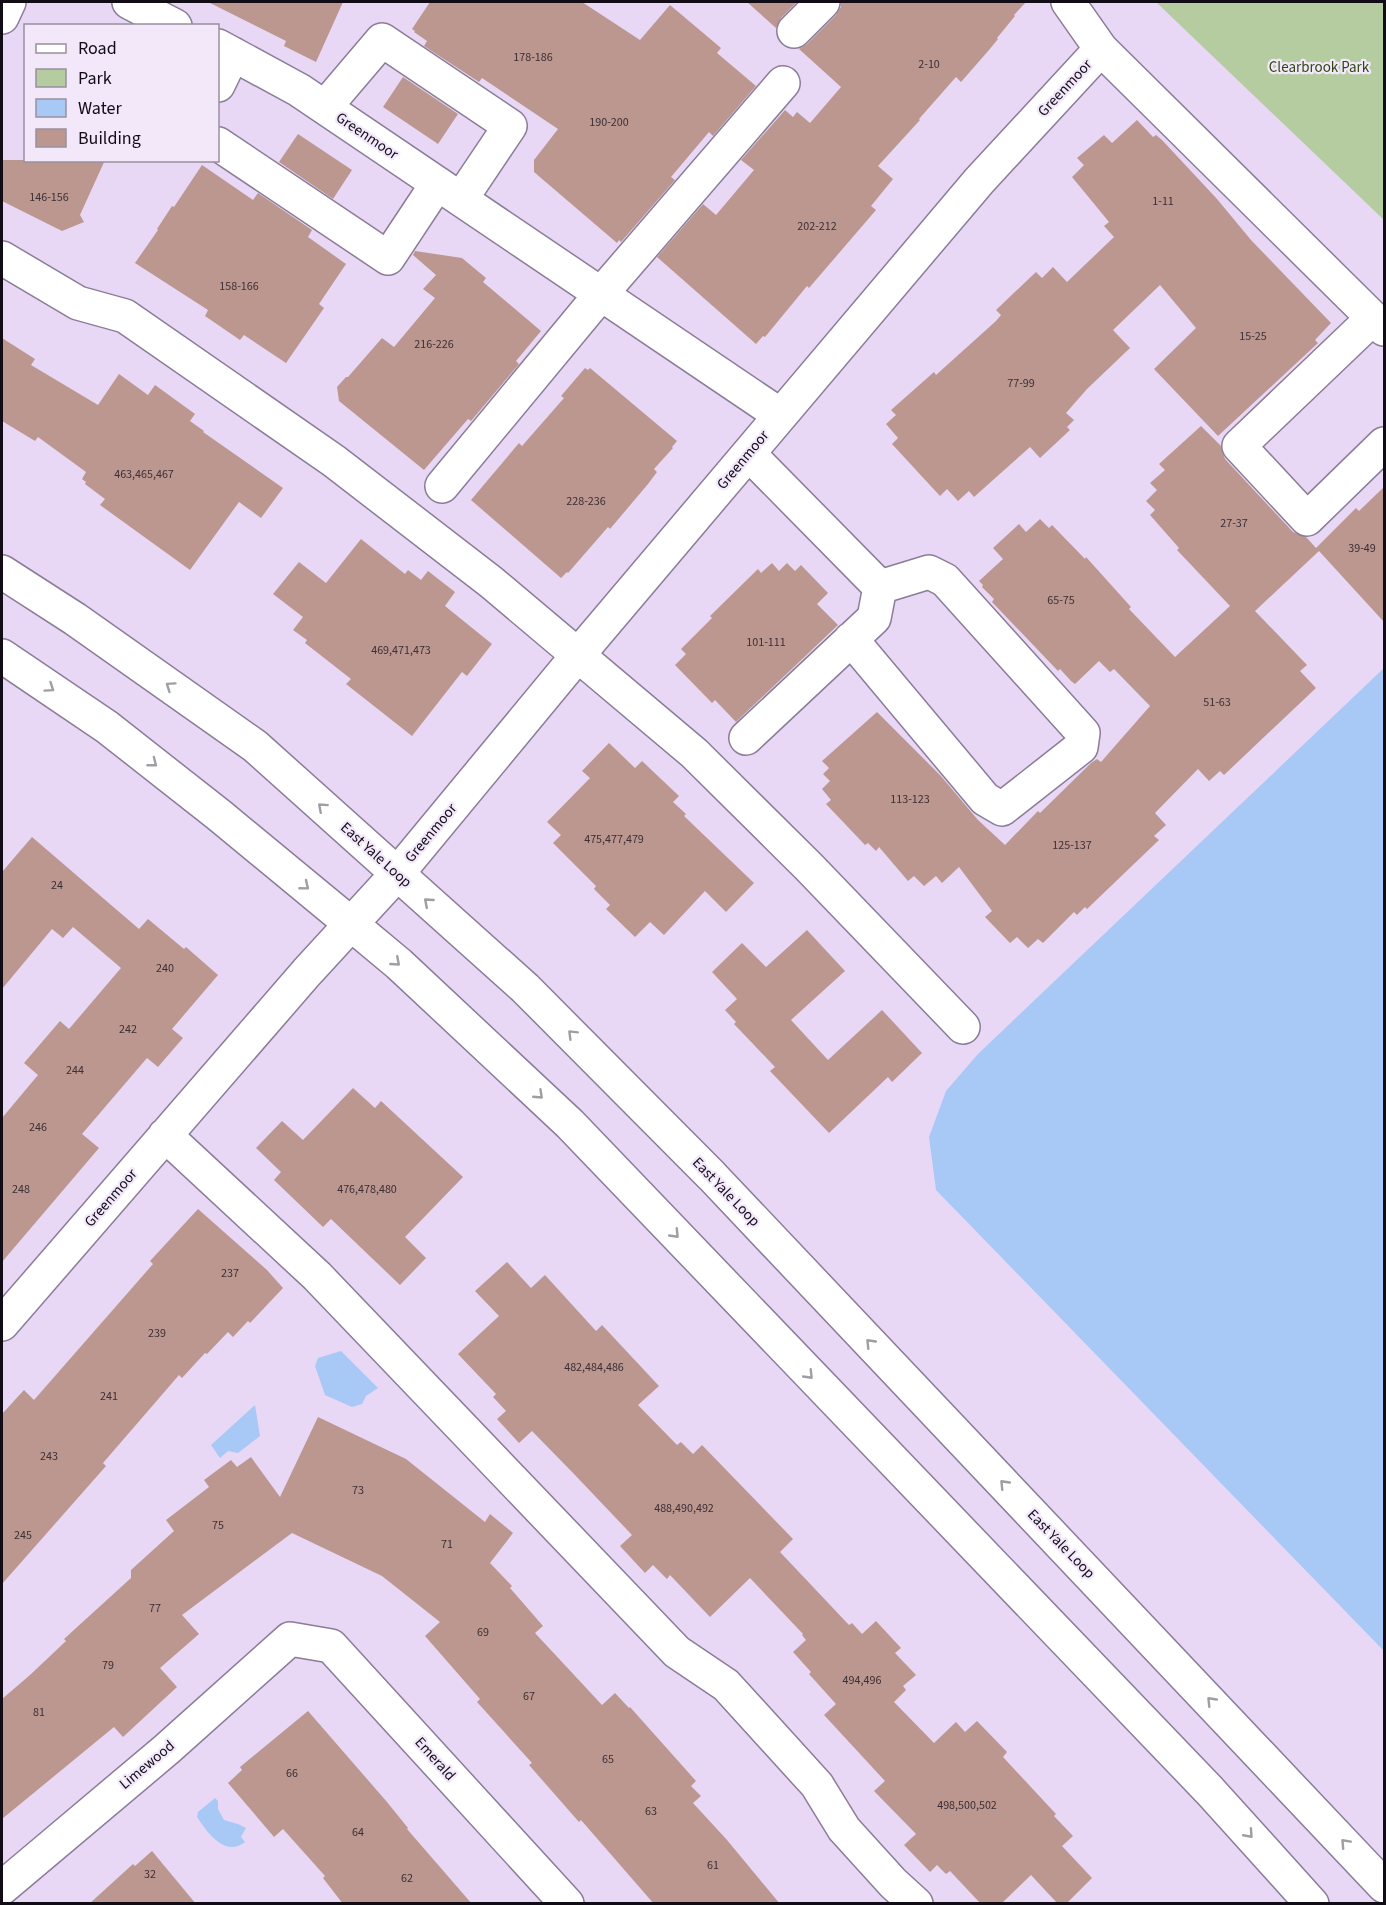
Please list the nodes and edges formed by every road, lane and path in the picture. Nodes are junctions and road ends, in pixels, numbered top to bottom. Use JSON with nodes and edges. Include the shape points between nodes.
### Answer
{"nodes":[{"id":1,"x":9,"y":2,"type":"edge"},
{"id":2,"x":129,"y":2,"type":"edge"},
{"id":3,"x":823,"y":2,"type":"edge"},
{"id":4,"x":1068,"y":2,"type":"edge"},
{"id":5,"x":2,"y":18,"type":"edge"},
{"id":6,"x":171,"y":24,"type":"edge"},
{"id":7,"x":794,"y":31,"type":"dead end"},
{"id":8,"x":1101,"y":49,"type":"junction"},
{"id":9,"x":225,"y":50,"type":"edge"},
{"id":10,"x":219,"y":80,"type":"edge"},
{"id":11,"x":783,"y":83,"type":"dead end"},
{"id":12,"x":325,"y":107,"type":"junction"},
{"id":13,"x":219,"y":145,"type":"edge"},
{"id":14,"x":449,"y":192,"type":"junction"},
{"id":15,"x":2,"y":258,"type":"edge"},
{"id":16,"x":601,"y":294,"type":"junction"},
{"id":17,"x":1379,"y":323,"type":"edge"},
{"id":18,"x":780,"y":415,"type":"junction"},
{"id":19,"x":1384,"y":444,"type":"edge"},
{"id":20,"x":749,"y":454,"type":"junction"},
{"id":21,"x":442,"y":486,"type":"dead end"},
{"id":22,"x":2,"y":572,"type":"edge"},
{"id":23,"x":880,"y":587,"type":"junction"},
{"id":24,"x":851,"y":639,"type":"junction"},
{"id":25,"x":578,"y":655,"type":"junction"},
{"id":26,"x":2,"y":656,"type":"edge"},
{"id":27,"x":746,"y":738,"type":"dead end"},
{"id":28,"x":397,"y":874,"type":"junction"},
{"id":29,"x":351,"y":924,"type":"junction"},
{"id":30,"x":963,"y":1027,"type":"dead end"},
{"id":31,"x":165,"y":1136,"type":"junction"},
{"id":32,"x":2,"y":1324,"type":"edge"},
{"id":33,"x":290,"y":1639,"type":"joint"},
{"id":34,"x":1384,"y":1886,"type":"edge"},
{"id":35,"x":2,"y":1888,"type":"edge"},
{"id":36,"x":567,"y":1904,"type":"edge"},
{"id":37,"x":916,"y":1904,"type":"edge"},
{"id":38,"x":1312,"y":1904,"type":"edge"}],
"edges":[{"from":1,"to":5,"type":"main road"},
{"from":2,"to":6,"type":"main road"},
{"from":3,"to":7,"type":"main road"},
{"from":4,"to":8,"type":"main road","name":"Greenmoor"},
{"from":8,"to":17,"type":"main road"},
{"from":8,"to":18,"type":"main road","name":"Greenmoor","via":[[979,181]]},
{"from":9,"to":10,"type":"main road"},
{"from":9,"to":12,"type":"main road","name":"Greenmoor"},
{"from":11,"to":16,"type":"main road"},
{"from":12,"to":14,"type":"main road","name":"Greenmoor"},
{"from":12,"to":14,"type":"main road","via":[[382,40],[510,126]]},
{"from":13,"to":14,"type":"main road","via":[[388,258]]},
{"from":14,"to":16,"type":"main road","name":"Greenmoor"},
{"from":15,"to":25,"type":"main road","via":[[78,303],[125,316],[334,461]]},
{"from":16,"to":18,"type":"main road","name":"Greenmoor"},
{"from":16,"to":21,"type":"main road"},
{"from":17,"to":19,"type":"main road","via":[[1239,446],[1307,519]]},
{"from":18,"to":20,"type":"main road","name":"Greenmoor"},
{"from":20,"to":23,"type":"main road"},
{"from":20,"to":25,"type":"main road","name":"Greenmoor"},
{"from":28,"to":22,"type":"main road","name":"East Yale Loop","one_way":true,"via":[[255,746]]},
{"from":23,"to":24,"type":"main road","via":[[874,618]]},
{"from":23,"to":24,"type":"main road","via":[[929,572],[945,580],[1083,733],[1081,747],[1002,809],[986,799]]},
{"from":24,"to":27,"type":"main road"},
{"from":25,"to":28,"type":"main road","name":"Greenmoor"},
{"from":25,"to":30,"type":"main road","via":[[694,753]]},
{"from":26,"to":29,"type":"main road","one_way":true,"via":[[107,727]]},
{"from":28,"to":29,"type":"main road","name":"Greenmoor"},
{"from":34,"to":28,"type":"main road","name":"East Yale Loop","one_way":true,"via":[[696,1160],[525,988]]},
{"from":29,"to":31,"type":"main road","name":"Greenmoor"},
{"from":29,"to":38,"type":"main road","one_way":true,"via":[[570,1124],[1210,1791]]},
{"from":31,"to":32,"type":"main road","name":"Greenmoor"},
{"from":31,"to":37,"type":"main road","via":[[317,1276],[677,1652],[726,1685],[817,1785],[844,1829]]},
{"from":33,"to":35,"type":"main road","name":"Limewood"},
{"from":33,"to":36,"type":"main road","name":"Emerald","via":[[331,1646]]}]}
